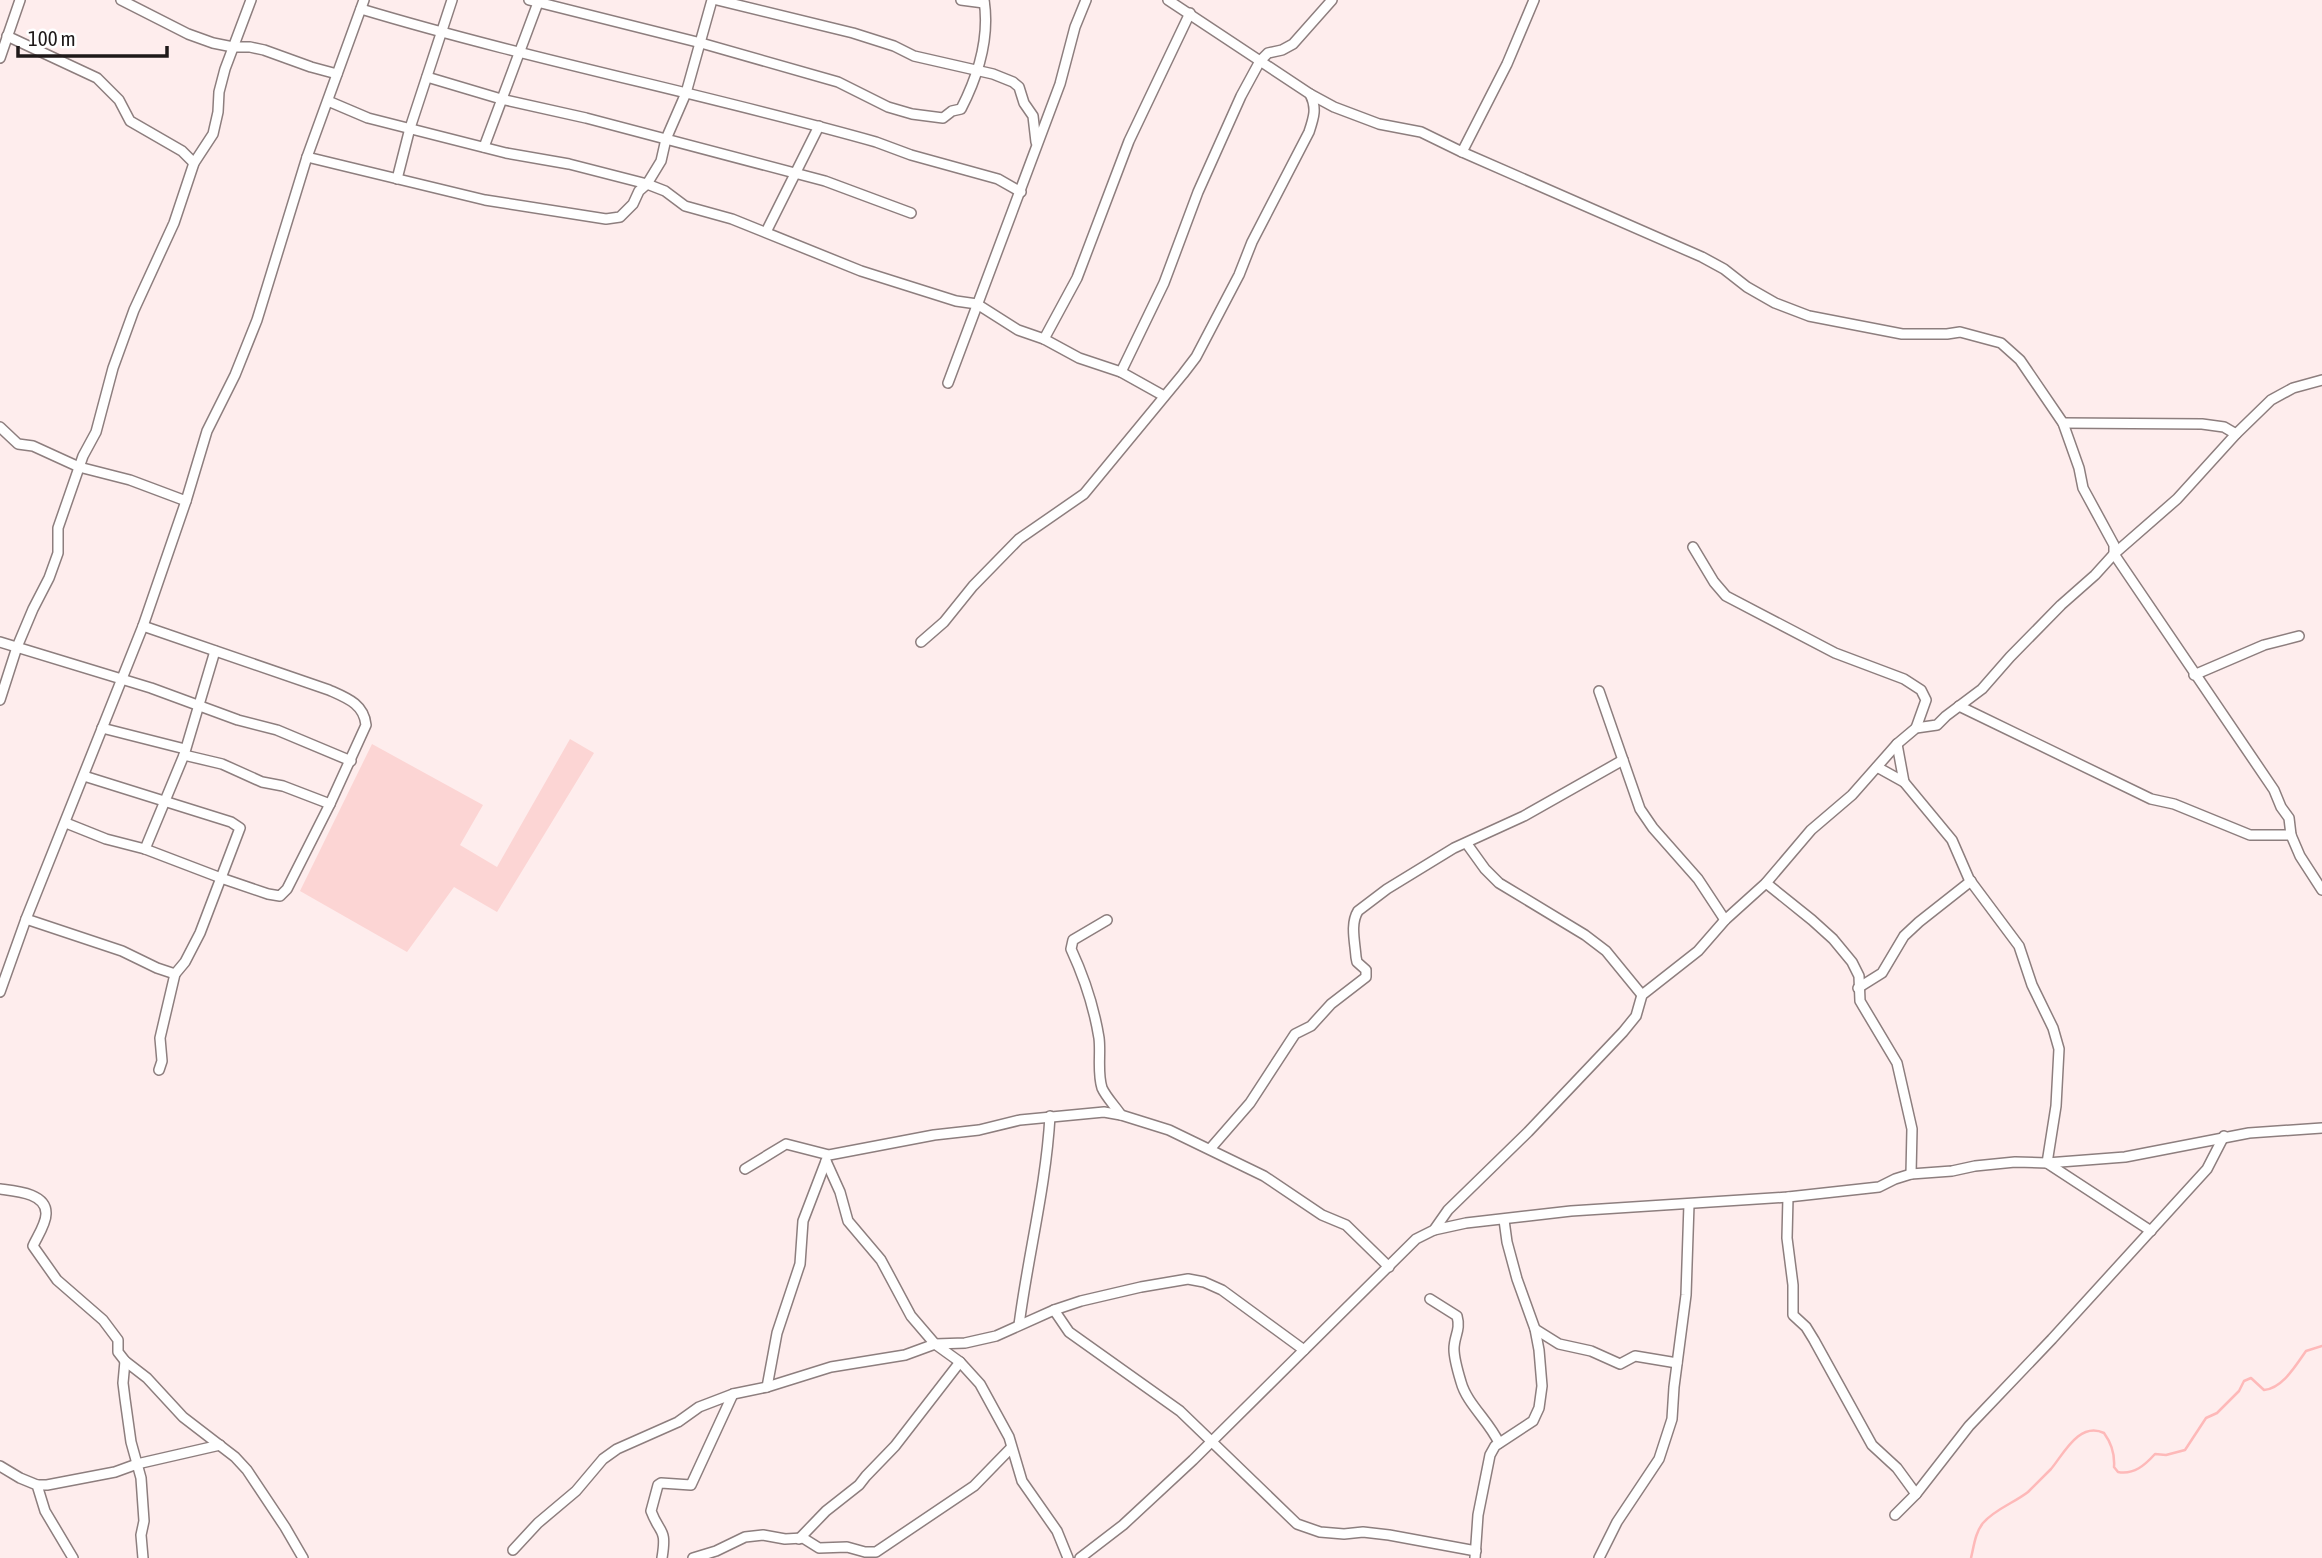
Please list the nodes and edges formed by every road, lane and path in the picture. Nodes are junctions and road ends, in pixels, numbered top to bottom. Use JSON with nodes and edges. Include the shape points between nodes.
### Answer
{"nodes":[{"id":1,"x":20,"y":0,"type":"edge"},
{"id":2,"x":121,"y":0,"type":"edge"},
{"id":3,"x":251,"y":0,"type":"edge"},
{"id":4,"x":452,"y":0,"type":"edge"},
{"id":5,"x":715,"y":0,"type":"edge"},
{"id":6,"x":961,"y":0,"type":"edge"},
{"id":7,"x":1086,"y":0,"type":"edge"},
{"id":8,"x":1168,"y":0,"type":"edge"},
{"id":9,"x":1332,"y":0,"type":"edge"},
{"id":10,"x":1534,"y":0,"type":"edge"},
{"id":11,"x":535,"y":1,"type":"edge"},
{"id":12,"x":984,"y":2,"type":"edge"},
{"id":13,"x":363,"y":4,"type":"edge"},
{"id":14,"x":1190,"y":13,"type":"junction"},
{"id":15,"x":0,"y":22,"type":"edge"},
{"id":16,"x":8,"y":32,"type":"junction"},
{"id":17,"x":440,"y":32,"type":"junction"},
{"id":18,"x":701,"y":43,"type":"junction"},
{"id":19,"x":233,"y":47,"type":"junction"},
{"id":20,"x":518,"y":52,"type":"junction"},
{"id":21,"x":0,"y":58,"type":"edge"},
{"id":22,"x":1259,"y":61,"type":"junction"},
{"id":23,"x":978,"y":72,"type":"junction"},
{"id":24,"x":337,"y":74,"type":"junction"},
{"id":25,"x":427,"y":77,"type":"junction"},
{"id":26,"x":687,"y":93,"type":"junction"},
{"id":27,"x":1310,"y":94,"type":"junction"},
{"id":28,"x":501,"y":99,"type":"junction"},
{"id":29,"x":328,"y":101,"type":"junction"},
{"id":30,"x":819,"y":126,"type":"junction"},
{"id":31,"x":410,"y":128,"type":"junction"},
{"id":32,"x":666,"y":139,"type":"junction"},
{"id":33,"x":484,"y":147,"type":"junction"},
{"id":34,"x":1036,"y":148,"type":"junction"},
{"id":35,"x":1462,"y":152,"type":"junction"},
{"id":36,"x":307,"y":157,"type":"junction"},
{"id":37,"x":194,"y":163,"type":"junction"},
{"id":38,"x":796,"y":173,"type":"junction"},
{"id":39,"x":397,"y":179,"type":"junction"},
{"id":40,"x":647,"y":184,"type":"junction"},
{"id":41,"x":1021,"y":192,"type":"junction"},
{"id":42,"x":911,"y":213,"type":"dead end"},
{"id":43,"x":766,"y":232,"type":"junction"},
{"id":44,"x":977,"y":304,"type":"junction"},
{"id":45,"x":1044,"y":339,"type":"junction"},
{"id":46,"x":1121,"y":372,"type":"junction"},
{"id":47,"x":2322,"y":380,"type":"edge"},
{"id":48,"x":948,"y":383,"type":"dead end"},
{"id":49,"x":1164,"y":396,"type":"junction"},
{"id":50,"x":2063,"y":424,"type":"junction"},
{"id":51,"x":0,"y":427,"type":"edge"},
{"id":52,"x":2236,"y":434,"type":"junction"},
{"id":53,"x":79,"y":467,"type":"junction"},
{"id":54,"x":186,"y":501,"type":"junction"},
{"id":55,"x":1693,"y":547,"type":"dead end"},
{"id":56,"x":2114,"y":554,"type":"junction"},
{"id":57,"x":143,"y":626,"type":"junction"},
{"id":58,"x":2299,"y":636,"type":"dead end"},
{"id":59,"x":0,"y":642,"type":"edge"},
{"id":60,"x":921,"y":642,"type":"dead end"},
{"id":61,"x":17,"y":647,"type":"junction"},
{"id":62,"x":215,"y":651,"type":"junction"},
{"id":63,"x":2194,"y":675,"type":"junction"},
{"id":64,"x":122,"y":681,"type":"junction"},
{"id":65,"x":1599,"y":691,"type":"dead end"},
{"id":66,"x":0,"y":701,"type":"edge"},
{"id":67,"x":200,"y":705,"type":"junction"},
{"id":68,"x":1959,"y":706,"type":"junction"},
{"id":69,"x":102,"y":728,"type":"junction"},
{"id":70,"x":1916,"y":728,"type":"junction"},
{"id":71,"x":1897,"y":744,"type":"junction"},
{"id":72,"x":185,"y":752,"type":"junction"},
{"id":73,"x":1623,"y":760,"type":"junction"},
{"id":74,"x":351,"y":761,"type":"junction"},
{"id":75,"x":1877,"y":767,"type":"junction"},
{"id":76,"x":84,"y":776,"type":"junction"},
{"id":77,"x":1904,"y":782,"type":"junction"},
{"id":78,"x":166,"y":802,"type":"junction"},
{"id":79,"x":330,"y":804,"type":"junction"},
{"id":80,"x":66,"y":823,"type":"junction"},
{"id":81,"x":2291,"y":835,"type":"junction"},
{"id":82,"x":1467,"y":844,"type":"junction"},
{"id":83,"x":145,"y":849,"type":"junction"},
{"id":84,"x":221,"y":878,"type":"junction"},
{"id":85,"x":1971,"y":881,"type":"junction"},
{"id":86,"x":1766,"y":883,"type":"junction"},
{"id":87,"x":2322,"y":890,"type":"edge"},
{"id":88,"x":26,"y":919,"type":"junction"},
{"id":89,"x":1107,"y":920,"type":"dead end"},
{"id":90,"x":1725,"y":920,"type":"junction"},
{"id":91,"x":175,"y":974,"type":"junction"},
{"id":92,"x":1858,"y":988,"type":"junction"},
{"id":93,"x":0,"y":992,"type":"edge"},
{"id":94,"x":1642,"y":995,"type":"junction"},
{"id":95,"x":159,"y":1070,"type":"dead end"},
{"id":96,"x":1121,"y":1115,"type":"junction"},
{"id":97,"x":1049,"y":1116,"type":"junction"},
{"id":98,"x":2322,"y":1128,"type":"edge"},
{"id":99,"x":2224,"y":1136,"type":"junction"},
{"id":100,"x":1210,"y":1149,"type":"junction"},
{"id":101,"x":827,"y":1158,"type":"junction"},
{"id":102,"x":2047,"y":1163,"type":"junction"},
{"id":103,"x":745,"y":1168,"type":"dead end"},
{"id":104,"x":1911,"y":1174,"type":"junction"},
{"id":105,"x":0,"y":1189,"type":"edge"},
{"id":106,"x":1788,"y":1197,"type":"junction"},
{"id":107,"x":1689,"y":1204,"type":"junction"},
{"id":108,"x":1504,"y":1220,"type":"junction"},
{"id":109,"x":1434,"y":1230,"type":"junction"},
{"id":110,"x":2151,"y":1231,"type":"junction"},
{"id":111,"x":1389,"y":1267,"type":"junction"},
{"id":112,"x":1430,"y":1299,"type":"dead end"},
{"id":113,"x":1054,"y":1310,"type":"junction"},
{"id":114,"x":1019,"y":1325,"type":"junction"},
{"id":115,"x":1535,"y":1329,"type":"junction"},
{"id":116,"x":935,"y":1344,"type":"junction"},
{"id":117,"x":1304,"y":1350,"type":"junction"},
{"id":118,"x":125,"y":1361,"type":"junction"},
{"id":119,"x":960,"y":1362,"type":"junction"},
{"id":120,"x":1677,"y":1363,"type":"junction"},
{"id":121,"x":767,"y":1387,"type":"junction"},
{"id":122,"x":733,"y":1394,"type":"junction"},
{"id":123,"x":1212,"y":1442,"type":"junction"},
{"id":124,"x":1499,"y":1443,"type":"junction"},
{"id":125,"x":220,"y":1446,"type":"junction"},
{"id":126,"x":1011,"y":1448,"type":"junction"},
{"id":127,"x":137,"y":1464,"type":"junction"},
{"id":128,"x":0,"y":1466,"type":"edge"},
{"id":129,"x":37,"y":1485,"type":"junction"},
{"id":130,"x":1916,"y":1494,"type":"junction"},
{"id":131,"x":1895,"y":1515,"type":"dead end"},
{"id":132,"x":799,"y":1539,"type":"junction"},
{"id":133,"x":513,"y":1550,"type":"dead end"},
{"id":134,"x":1475,"y":1555,"type":"edge"},
{"id":135,"x":74,"y":1558,"type":"edge"},
{"id":136,"x":143,"y":1558,"type":"edge"},
{"id":137,"x":303,"y":1558,"type":"edge"},
{"id":138,"x":662,"y":1558,"type":"edge"},
{"id":139,"x":693,"y":1558,"type":"edge"},
{"id":140,"x":1068,"y":1558,"type":"edge"},
{"id":141,"x":1080,"y":1558,"type":"edge"},
{"id":142,"x":1599,"y":1558,"type":"edge"}],
"edges":[{"from":1,"to":16,"type":"street"},
{"from":2,"to":19,"type":"street","via":[[188,34]]},
{"from":3,"to":19,"type":"street"},
{"from":4,"to":17,"type":"street"},
{"from":5,"to":18,"type":"street"},
{"from":5,"to":23,"type":"street","via":[[853,33],[914,56]]},
{"from":6,"to":12,"type":"street"},
{"from":7,"to":34,"type":"street"},
{"from":8,"to":14,"type":"street"},
{"from":9,"to":22,"type":"street","via":[[1293,44]]},
{"from":10,"to":35,"type":"street"},
{"from":11,"to":18,"type":"street"},
{"from":11,"to":20,"type":"street"},
{"from":12,"to":23,"type":"street"},
{"from":13,"to":17,"type":"street"},
{"from":13,"to":24,"type":"street"},
{"from":14,"to":22,"type":"street"},
{"from":14,"to":45,"type":"street","via":[[1129,141],[1077,278]]},
{"from":15,"to":16,"type":"street"},
{"from":16,"to":21,"type":"street"},
{"from":16,"to":37,"type":"street","via":[[97,78],[130,121]]},
{"from":17,"to":20,"type":"street"},
{"from":17,"to":25,"type":"street"},
{"from":18,"to":23,"type":"street","via":[[838,82],[888,107],[943,118],[961,109]]},
{"from":18,"to":26,"type":"street"},
{"from":19,"to":24,"type":"street","via":[[264,50]]},
{"from":19,"to":37,"type":"street","via":[[219,92],[213,134]]},
{"from":20,"to":26,"type":"street"},
{"from":20,"to":28,"type":"street"},
{"from":22,"to":27,"type":"street"},
{"from":22,"to":46,"type":"street"},
{"from":23,"to":34,"type":"street","via":[[1020,87],[1033,116]]},
{"from":24,"to":29,"type":"street"},
{"from":25,"to":28,"type":"street"},
{"from":25,"to":31,"type":"street"},
{"from":26,"to":30,"type":"street"},
{"from":26,"to":32,"type":"street"},
{"from":27,"to":35,"type":"street","via":[[1379,124],[1421,132]]},
{"from":27,"to":49,"type":"street","via":[[1315,107],[1309,132],[1196,357]]},
{"from":28,"to":32,"type":"street"},
{"from":28,"to":33,"type":"street"},
{"from":29,"to":31,"type":"street","via":[[368,118]]},
{"from":29,"to":36,"type":"street"},
{"from":30,"to":38,"type":"street"},
{"from":30,"to":41,"type":"street","via":[[998,179]]},
{"from":31,"to":33,"type":"street"},
{"from":31,"to":39,"type":"street"},
{"from":32,"to":38,"type":"street"},
{"from":32,"to":40,"type":"street","via":[[661,160]]},
{"from":33,"to":40,"type":"street"},
{"from":34,"to":41,"type":"street"},
{"from":35,"to":50,"type":"street","via":[[1702,257],[1775,303],[1809,316],[1902,334],[1961,332],[2001,343],[2020,360]]},
{"from":36,"to":39,"type":"street"},
{"from":36,"to":54,"type":"street","via":[[257,320],[207,431]]},
{"from":37,"to":53,"type":"street","via":[[174,223],[134,310],[96,432]]},
{"from":38,"to":42,"type":"street"},
{"from":38,"to":43,"type":"street"},
{"from":39,"to":40,"type":"street","via":[[485,200],[606,219],[620,217]]},
{"from":40,"to":43,"type":"street","via":[[685,206]]},
{"from":41,"to":44,"type":"street"},
{"from":43,"to":44,"type":"street","via":[[861,271]]},
{"from":44,"to":45,"type":"street","via":[[1018,330]]},
{"from":44,"to":48,"type":"street"},
{"from":45,"to":46,"type":"street","via":[[1079,358]]},
{"from":46,"to":49,"type":"street"},
{"from":47,"to":52,"type":"street","via":[[2279,394]]},
{"from":49,"to":60,"type":"street","via":[[1084,494],[1019,539]]},
{"from":50,"to":52,"type":"street","via":[[2209,425]]},
{"from":50,"to":56,"type":"street","via":[[2082,488],[2114,545]]},
{"from":51,"to":53,"type":"street","via":[[18,444]]},
{"from":52,"to":56,"type":"street","via":[[2177,499]]},
{"from":53,"to":54,"type":"street"},
{"from":53,"to":61,"type":"street","via":[[58,528],[58,553]]},
{"from":54,"to":57,"type":"street"},
{"from":55,"to":70,"type":"street","via":[[1726,596],[1835,653],[1921,690],[1926,700]]},
{"from":56,"to":63,"type":"street"},
{"from":56,"to":68,"type":"street","via":[[1982,689]]},
{"from":57,"to":62,"type":"street"},
{"from":57,"to":64,"type":"street"},
{"from":58,"to":63,"type":"street"},
{"from":59,"to":61,"type":"street"},
{"from":61,"to":64,"type":"street"},
{"from":61,"to":66,"type":"street"},
{"from":62,"to":67,"type":"street"},
{"from":62,"to":74,"type":"street","via":[[353,701],[365,715],[366,725]]},
{"from":63,"to":81,"type":"street","via":[[2274,790],[2289,818]]},
{"from":64,"to":67,"type":"street"},
{"from":64,"to":69,"type":"street"},
{"from":65,"to":73,"type":"street"},
{"from":67,"to":72,"type":"street"},
{"from":67,"to":74,"type":"street"},
{"from":68,"to":70,"type":"street","via":[[1937,725]]},
{"from":68,"to":81,"type":"street","via":[[2151,799],[2250,835]]},
{"from":69,"to":72,"type":"street"},
{"from":69,"to":76,"type":"street"},
{"from":70,"to":71,"type":"street"},
{"from":71,"to":75,"type":"street"},
{"from":71,"to":77,"type":"street"},
{"from":72,"to":78,"type":"street"},
{"from":72,"to":79,"type":"street"},
{"from":73,"to":82,"type":"street"},
{"from":73,"to":90,"type":"street","via":[[1640,809]]},
{"from":74,"to":79,"type":"street"},
{"from":75,"to":77,"type":"street"},
{"from":75,"to":86,"type":"street","via":[[1811,830]]},
{"from":76,"to":78,"type":"street"},
{"from":76,"to":80,"type":"street"},
{"from":77,"to":85,"type":"street","via":[[1952,839]]},
{"from":78,"to":83,"type":"street"},
{"from":78,"to":84,"type":"street","via":[[240,828]]},
{"from":79,"to":84,"type":"street","via":[[280,896]]},
{"from":80,"to":83,"type":"street"},
{"from":80,"to":88,"type":"street"},
{"from":81,"to":87,"type":"street"},
{"from":82,"to":94,"type":"street","via":[[1499,883],[1606,951]]},
{"from":82,"to":100,"type":"street","via":[[1387,889],[1358,911],[1353,926],[1356,957],[1366,976],[1311,1026],[1295,1034],[1250,1103]]},
{"from":83,"to":84,"type":"street"},
{"from":84,"to":91,"type":"street","via":[[200,933]]},
{"from":85,"to":92,"type":"street","via":[[1904,936],[1882,973]]},
{"from":85,"to":102,"type":"street","via":[[2019,946],[2059,1049]]},
{"from":86,"to":90,"type":"street"},
{"from":86,"to":92,"type":"street","via":[[1833,939],[1852,962]]},
{"from":88,"to":91,"type":"street"},
{"from":88,"to":93,"type":"street"},
{"from":89,"to":96,"type":"street","via":[[1073,940],[1071,949],[1093,1007],[1103,1090]]},
{"from":90,"to":94,"type":"street","via":[[1698,951]]},
{"from":91,"to":95,"type":"street","via":[[160,1038]]},
{"from":92,"to":104,"type":"street","via":[[1860,1001],[1898,1063],[1912,1129]]},
{"from":94,"to":109,"type":"street","via":[[1636,1016],[1623,1032],[1448,1210]]},
{"from":96,"to":97,"type":"street"},
{"from":96,"to":100,"type":"street"},
{"from":97,"to":101,"type":"street"},
{"from":97,"to":114,"type":"street","via":[[1044,1183]]},
{"from":98,"to":99,"type":"street"},
{"from":99,"to":102,"type":"street","via":[[2125,1157]]},
{"from":99,"to":110,"type":"street","via":[[2207,1170]]},
{"from":100,"to":111,"type":"street","via":[[1346,1225]]},
{"from":101,"to":103,"type":"street","via":[[786,1144]]},
{"from":101,"to":116,"type":"street","via":[[848,1221],[881,1260],[911,1316]]},
{"from":101,"to":121,"type":"street","via":[[803,1222],[800,1264],[777,1333]]},
{"from":102,"to":104,"type":"street","via":[[2015,1162]]},
{"from":102,"to":110,"type":"street"},
{"from":104,"to":106,"type":"street","via":[[1879,1187]]},
{"from":105,"to":118,"type":"street","via":[[27,1194],[42,1203],[46,1218],[33,1246],[57,1280],[103,1320],[118,1340],[118,1352]]},
{"from":106,"to":107,"type":"street"},
{"from":106,"to":130,"type":"street","via":[[1793,1315],[1814,1340],[1872,1445]]},
{"from":107,"to":108,"type":"street"},
{"from":107,"to":120,"type":"street","via":[[1686,1295]]},
{"from":108,"to":109,"type":"street"},
{"from":108,"to":115,"type":"street","via":[[1517,1279]]},
{"from":109,"to":111,"type":"street","via":[[1416,1238]]},
{"from":110,"to":130,"type":"street","via":[[1969,1426]]},
{"from":111,"to":117,"type":"street"},
{"from":112,"to":124,"type":"street","via":[[1457,1316],[1460,1326],[1454,1348],[1461,1383]]},
{"from":113,"to":114,"type":"street"},
{"from":113,"to":117,"type":"street","via":[[1188,1279],[1222,1290]]},
{"from":113,"to":123,"type":"street","via":[[1069,1332],[1180,1411]]},
{"from":114,"to":116,"type":"street","via":[[996,1336]]},
{"from":115,"to":120,"type":"street","via":[[1559,1344],[1620,1364],[1633,1356]]},
{"from":115,"to":124,"type":"street","via":[[1542,1376],[1537,1416]]},
{"from":116,"to":119,"type":"street"},
{"from":116,"to":121,"type":"street","via":[[905,1355],[831,1367]]},
{"from":117,"to":123,"type":"street"},
{"from":118,"to":125,"type":"street"},
{"from":118,"to":127,"type":"street","via":[[123,1383]]},
{"from":119,"to":126,"type":"street","via":[[980,1384]]},
{"from":119,"to":132,"type":"street","via":[[895,1446]]},
{"from":120,"to":142,"type":"street","via":[[1672,1419],[1659,1459]]},
{"from":121,"to":122,"type":"street"},
{"from":122,"to":133,"type":"street","via":[[617,1449]]},
{"from":122,"to":138,"type":"street","via":[[691,1485],[658,1485],[651,1511],[663,1532]]},
{"from":123,"to":134,"type":"street","via":[[1305,1528],[1334,1534],[1389,1535]]},
{"from":123,"to":141,"type":"street","via":[[1139,1511]]},
{"from":124,"to":134,"type":"street","via":[[1490,1455]]},
{"from":125,"to":127,"type":"street"},
{"from":125,"to":137,"type":"street","via":[[247,1470]]},
{"from":126,"to":132,"type":"street","via":[[974,1486],[876,1552],[819,1548]]},
{"from":126,"to":140,"type":"street","via":[[1022,1481],[1057,1531]]},
{"from":127,"to":129,"type":"street"},
{"from":127,"to":136,"type":"street","via":[[144,1513]]},
{"from":128,"to":129,"type":"street"},
{"from":129,"to":135,"type":"street","via":[[44,1511]]},
{"from":130,"to":131,"type":"street"},
{"from":132,"to":139,"type":"street","via":[[746,1537]]}]}
